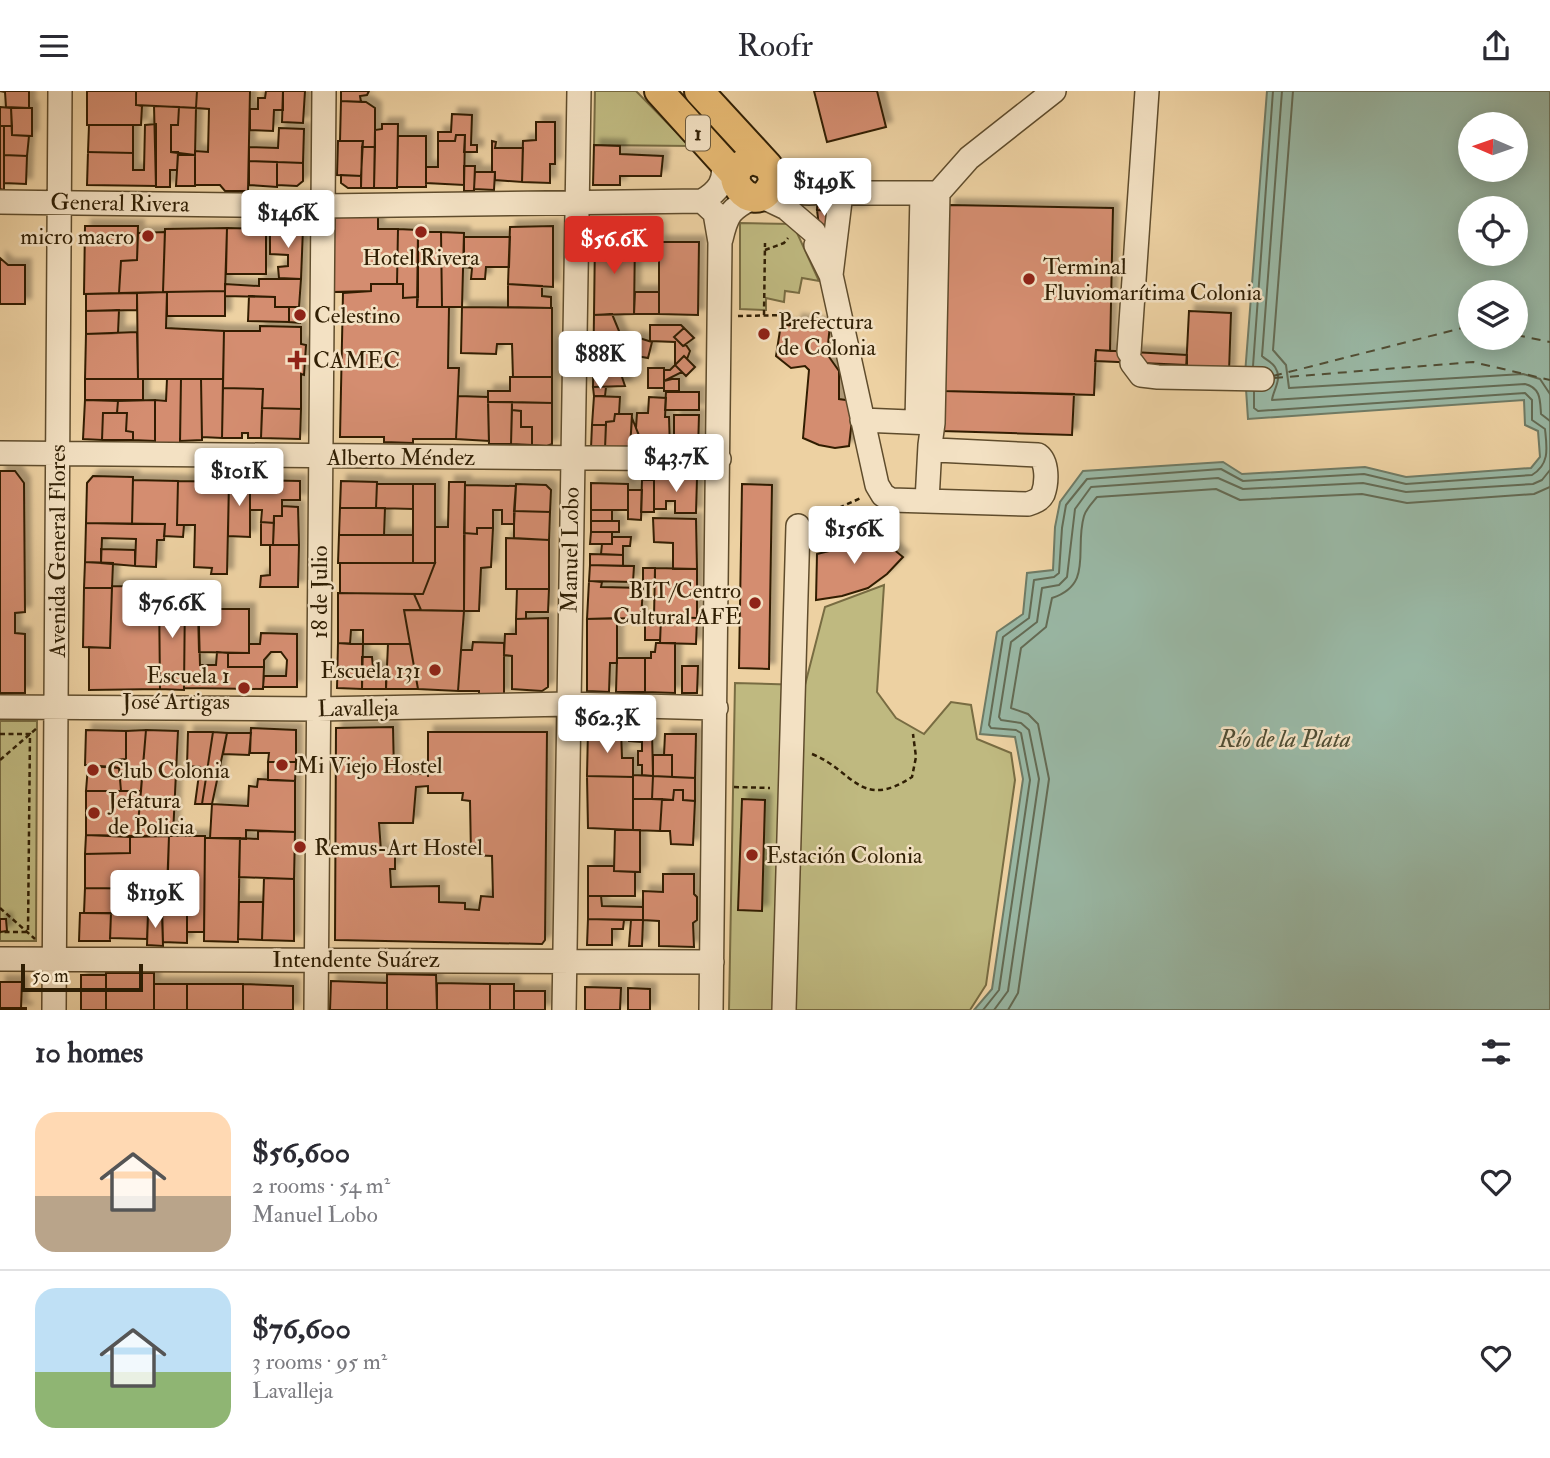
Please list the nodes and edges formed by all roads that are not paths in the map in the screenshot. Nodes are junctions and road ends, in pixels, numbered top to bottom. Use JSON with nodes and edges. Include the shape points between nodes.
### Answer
{"nodes":[{"id":1,"x":60,"y":91,"type":"edge"},
{"id":2,"x":324,"y":91,"type":"edge"},
{"id":3,"x":579,"y":91,"type":"edge"},
{"id":4,"x":659,"y":91,"type":"edge"},
{"id":5,"x":699,"y":91,"type":"edge"},
{"id":6,"x":1054,"y":91,"type":"edge"},
{"id":7,"x":1147,"y":91,"type":"edge"},
{"id":8,"x":767,"y":166,"type":"junction"},
{"id":9,"x":744,"y":183,"type":"junction"},
{"id":10,"x":830,"y":193,"type":"junction"},
{"id":11,"x":930,"y":194,"type":"junction"},
{"id":12,"x":702,"y":201,"type":"junction"},
{"id":13,"x":0,"y":202,"type":"edge"},
{"id":14,"x":59,"y":202,"type":"junction"},
{"id":15,"x":576,"y":204,"type":"junction"},
{"id":16,"x":323,"y":206,"type":"junction"},
{"id":17,"x":720,"y":242,"type":"junction"},
{"id":18,"x":831,"y":275,"type":"junction"},
{"id":19,"x":1262,"y":379,"type":"dead end"},
{"id":20,"x":862,"y":420,"type":"junction"},
{"id":21,"x":927,"y":430,"type":"junction"},
{"id":22,"x":0,"y":453,"type":"edge"},
{"id":23,"x":58,"y":453,"type":"junction"},
{"id":24,"x":320,"y":456,"type":"junction"},
{"id":25,"x":572,"y":458,"type":"junction"},
{"id":26,"x":719,"y":459,"type":"junction"},
{"id":27,"x":927,"y":501,"type":"junction"},
{"id":28,"x":798,"y":526,"type":"road end"},
{"id":29,"x":568,"y":704,"type":"junction"},
{"id":30,"x":0,"y":707,"type":"edge"},
{"id":31,"x":56,"y":707,"type":"junction"},
{"id":32,"x":716,"y":708,"type":"junction"},
{"id":33,"x":318,"y":709,"type":"junction"},
{"id":34,"x":0,"y":959,"type":"edge"},
{"id":35,"x":55,"y":959,"type":"junction"},
{"id":36,"x":316,"y":959,"type":"junction"},
{"id":37,"x":564,"y":961,"type":"junction"},
{"id":38,"x":712,"y":962,"type":"junction"},
{"id":39,"x":54,"y":1010,"type":"edge"},
{"id":40,"x":316,"y":1010,"type":"edge"},
{"id":41,"x":564,"y":1010,"type":"edge"},
{"id":42,"x":711,"y":1010,"type":"edge"},
{"id":43,"x":784,"y":1010,"type":"edge"}],
"edges":[{"from":1,"to":14,"type":"street","name":"Avenida General Flores"},
{"from":2,"to":16,"type":"street","name":"18 de Julio"},
{"from":3,"to":15,"type":"street","name":"Manuel Lobo"},
{"from":4,"to":9,"type":"main road","number":"1"},
{"from":5,"to":8,"type":"main road","number":"1"},
{"from":6,"to":11,"type":"street"},
{"from":7,"to":19,"type":"street","via":[[1133,367],[1141,375],[1158,377]]},
{"from":8,"to":9,"type":"main road","number":"1","via":[[758,160],[739,167]]},
{"from":8,"to":10,"type":"street","via":[[792,190],[806,195]]},
{"from":9,"to":12,"type":"street","via":[[723,182]]},
{"from":9,"to":17,"type":"street","via":[[726,216]]},
{"from":9,"to":18,"type":"street","via":[[786,208],[810,232]]},
{"from":10,"to":11,"type":"street"},
{"from":10,"to":18,"type":"street"},
{"from":11,"to":21,"type":"street"},
{"from":12,"to":15,"type":"street","name":"General Rivera"},
{"from":12,"to":17,"type":"street","via":[[715,213]]},
{"from":13,"to":14,"type":"street","name":"General Rivera"},
{"from":14,"to":16,"type":"street","name":"General Rivera"},
{"from":14,"to":23,"type":"street","name":"Avenida General Flores"},
{"from":15,"to":16,"type":"street","name":"General Rivera"},
{"from":15,"to":25,"type":"street","name":"Manuel Lobo"},
{"from":16,"to":24,"type":"street","name":"18 de Julio"},
{"from":17,"to":26,"type":"street"},
{"from":18,"to":20,"type":"street"},
{"from":20,"to":21,"type":"street"},
{"from":20,"to":27,"type":"street","via":[[880,490],[891,500]]},
{"from":21,"to":27,"type":"street"},
{"from":21,"to":27,"type":"street","via":[[936,450],[1038,455],[1046,465],[1042,494],[1028,504]]},
{"from":22,"to":23,"type":"street","name":"Alberto Méndez"},
{"from":23,"to":24,"type":"street","name":"Alberto Méndez"},
{"from":23,"to":31,"type":"street","name":"Avenida General Flores"},
{"from":24,"to":25,"type":"street","name":"Alberto Méndez"},
{"from":24,"to":33,"type":"street","name":"18 de Julio"},
{"from":25,"to":26,"type":"street","name":"Alberto Méndez"},
{"from":25,"to":29,"type":"street","name":"Manuel Lobo"},
{"from":26,"to":32,"type":"street"},
{"from":28,"to":43,"type":"street"},
{"from":29,"to":32,"type":"street","name":"Lavalleja"},
{"from":29,"to":33,"type":"street","name":"Lavalleja"},
{"from":29,"to":37,"type":"street","name":"Manuel Lobo"},
{"from":30,"to":31,"type":"street","name":"Lavalleja"},
{"from":31,"to":33,"type":"street","name":"Lavalleja"},
{"from":31,"to":35,"type":"street","name":"Avenida General Flores"},
{"from":32,"to":38,"type":"street"},
{"from":33,"to":36,"type":"street","name":"18 de Julio"},
{"from":34,"to":35,"type":"street","name":"Intendente Suárez"},
{"from":35,"to":36,"type":"street","name":"Intendente Suárez"},
{"from":35,"to":39,"type":"street","name":"Avenida General Flores"},
{"from":36,"to":37,"type":"street","name":"Intendente Suárez"},
{"from":36,"to":40,"type":"street","name":"18 de Julio"},
{"from":37,"to":38,"type":"street","name":"Intendente Suárez"},
{"from":37,"to":41,"type":"street","name":"Manuel Lobo"},
{"from":38,"to":42,"type":"street"}]}
